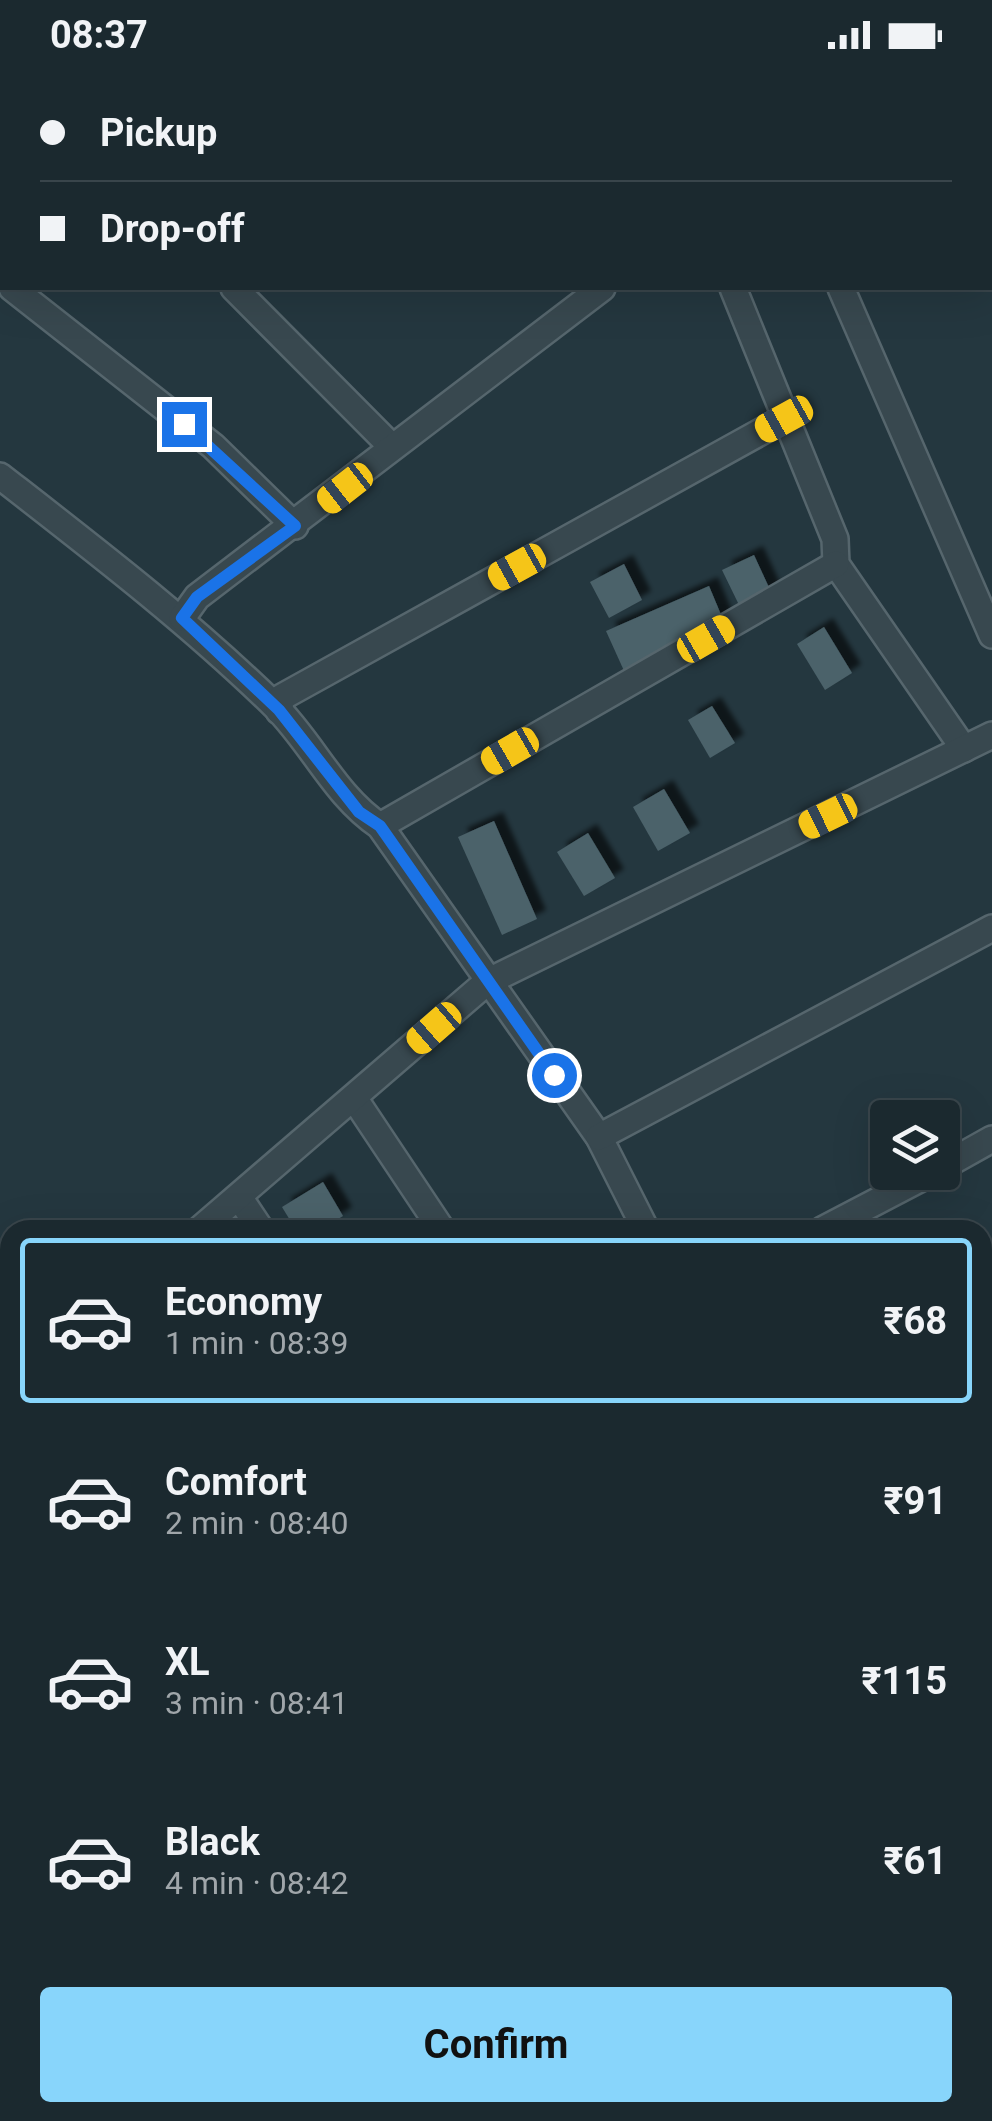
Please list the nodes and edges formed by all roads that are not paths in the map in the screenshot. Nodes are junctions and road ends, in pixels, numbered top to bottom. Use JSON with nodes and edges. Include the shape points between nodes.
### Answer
{"nodes":[{"id":1,"x":15,"y":290,"type":"edge"},
{"id":2,"x":236,"y":290,"type":"edge"},
{"id":3,"x":599,"y":290,"type":"edge"},
{"id":4,"x":734,"y":290,"type":"edge"},
{"id":5,"x":842,"y":290,"type":"edge"},
{"id":6,"x":784,"y":419,"type":"junction"},
{"id":7,"x":391,"y":446,"type":"junction"},
{"id":8,"x":0,"y":476,"type":"edge"},
{"id":9,"x":295,"y":526,"type":"junction"},
{"id":10,"x":836,"y":564,"type":"junction"},
{"id":11,"x":182,"y":618,"type":"junction"},
{"id":12,"x":992,"y":635,"type":"edge"},
{"id":13,"x":279,"y":710,"type":"junction"},
{"id":14,"x":992,"y":736,"type":"edge"},
{"id":15,"x":964,"y":749,"type":"junction"},
{"id":16,"x":380,"y":826,"type":"junction"},
{"id":17,"x":992,"y":928,"type":"edge"},
{"id":18,"x":487,"y":982,"type":"junction"},
{"id":19,"x":354,"y":1098,"type":"junction"},
{"id":20,"x":598,"y":1136,"type":"junction"},
{"id":21,"x":992,"y":1139,"type":"edge"},
{"id":22,"x":960,"y":1157,"type":"edge"},
{"id":23,"x":899,"y":1190,"type":"edge"},
{"id":24,"x":239,"y":1197,"type":"junction"},
{"id":25,"x":211,"y":1220,"type":"edge"},
{"id":26,"x":254,"y":1220,"type":"edge"},
{"id":27,"x":435,"y":1220,"type":"edge"},
{"id":28,"x":641,"y":1220,"type":"edge"},
{"id":29,"x":841,"y":1220,"type":"edge"}],
"edges":[{"from":1,"to":9,"type":"street","via":[[213,446]]},
{"from":2,"to":7,"type":"street"},
{"from":3,"to":7,"type":"street"},
{"from":4,"to":6,"type":"street"},
{"from":5,"to":12,"type":"street"},
{"from":6,"to":10,"type":"street","via":[[835,538]]},
{"from":6,"to":13,"type":"street","via":[[282,697]]},
{"from":7,"to":9,"type":"street"},
{"from":8,"to":11,"type":"street"},
{"from":9,"to":11,"type":"street","via":[[197,597]]},
{"from":10,"to":15,"type":"street"},
{"from":10,"to":16,"type":"street"},
{"from":11,"to":13,"type":"street"},
{"from":13,"to":16,"type":"street","via":[[359,812]]},
{"from":14,"to":15,"type":"street"},
{"from":15,"to":18,"type":"street"},
{"from":16,"to":18,"type":"street"},
{"from":17,"to":20,"type":"street"},
{"from":18,"to":19,"type":"street"},
{"from":18,"to":20,"type":"street"},
{"from":19,"to":24,"type":"street"},
{"from":19,"to":27,"type":"street"},
{"from":20,"to":28,"type":"street"},
{"from":21,"to":22,"type":"street"},
{"from":23,"to":29,"type":"street"},
{"from":24,"to":25,"type":"street"},
{"from":24,"to":26,"type":"street"}]}
